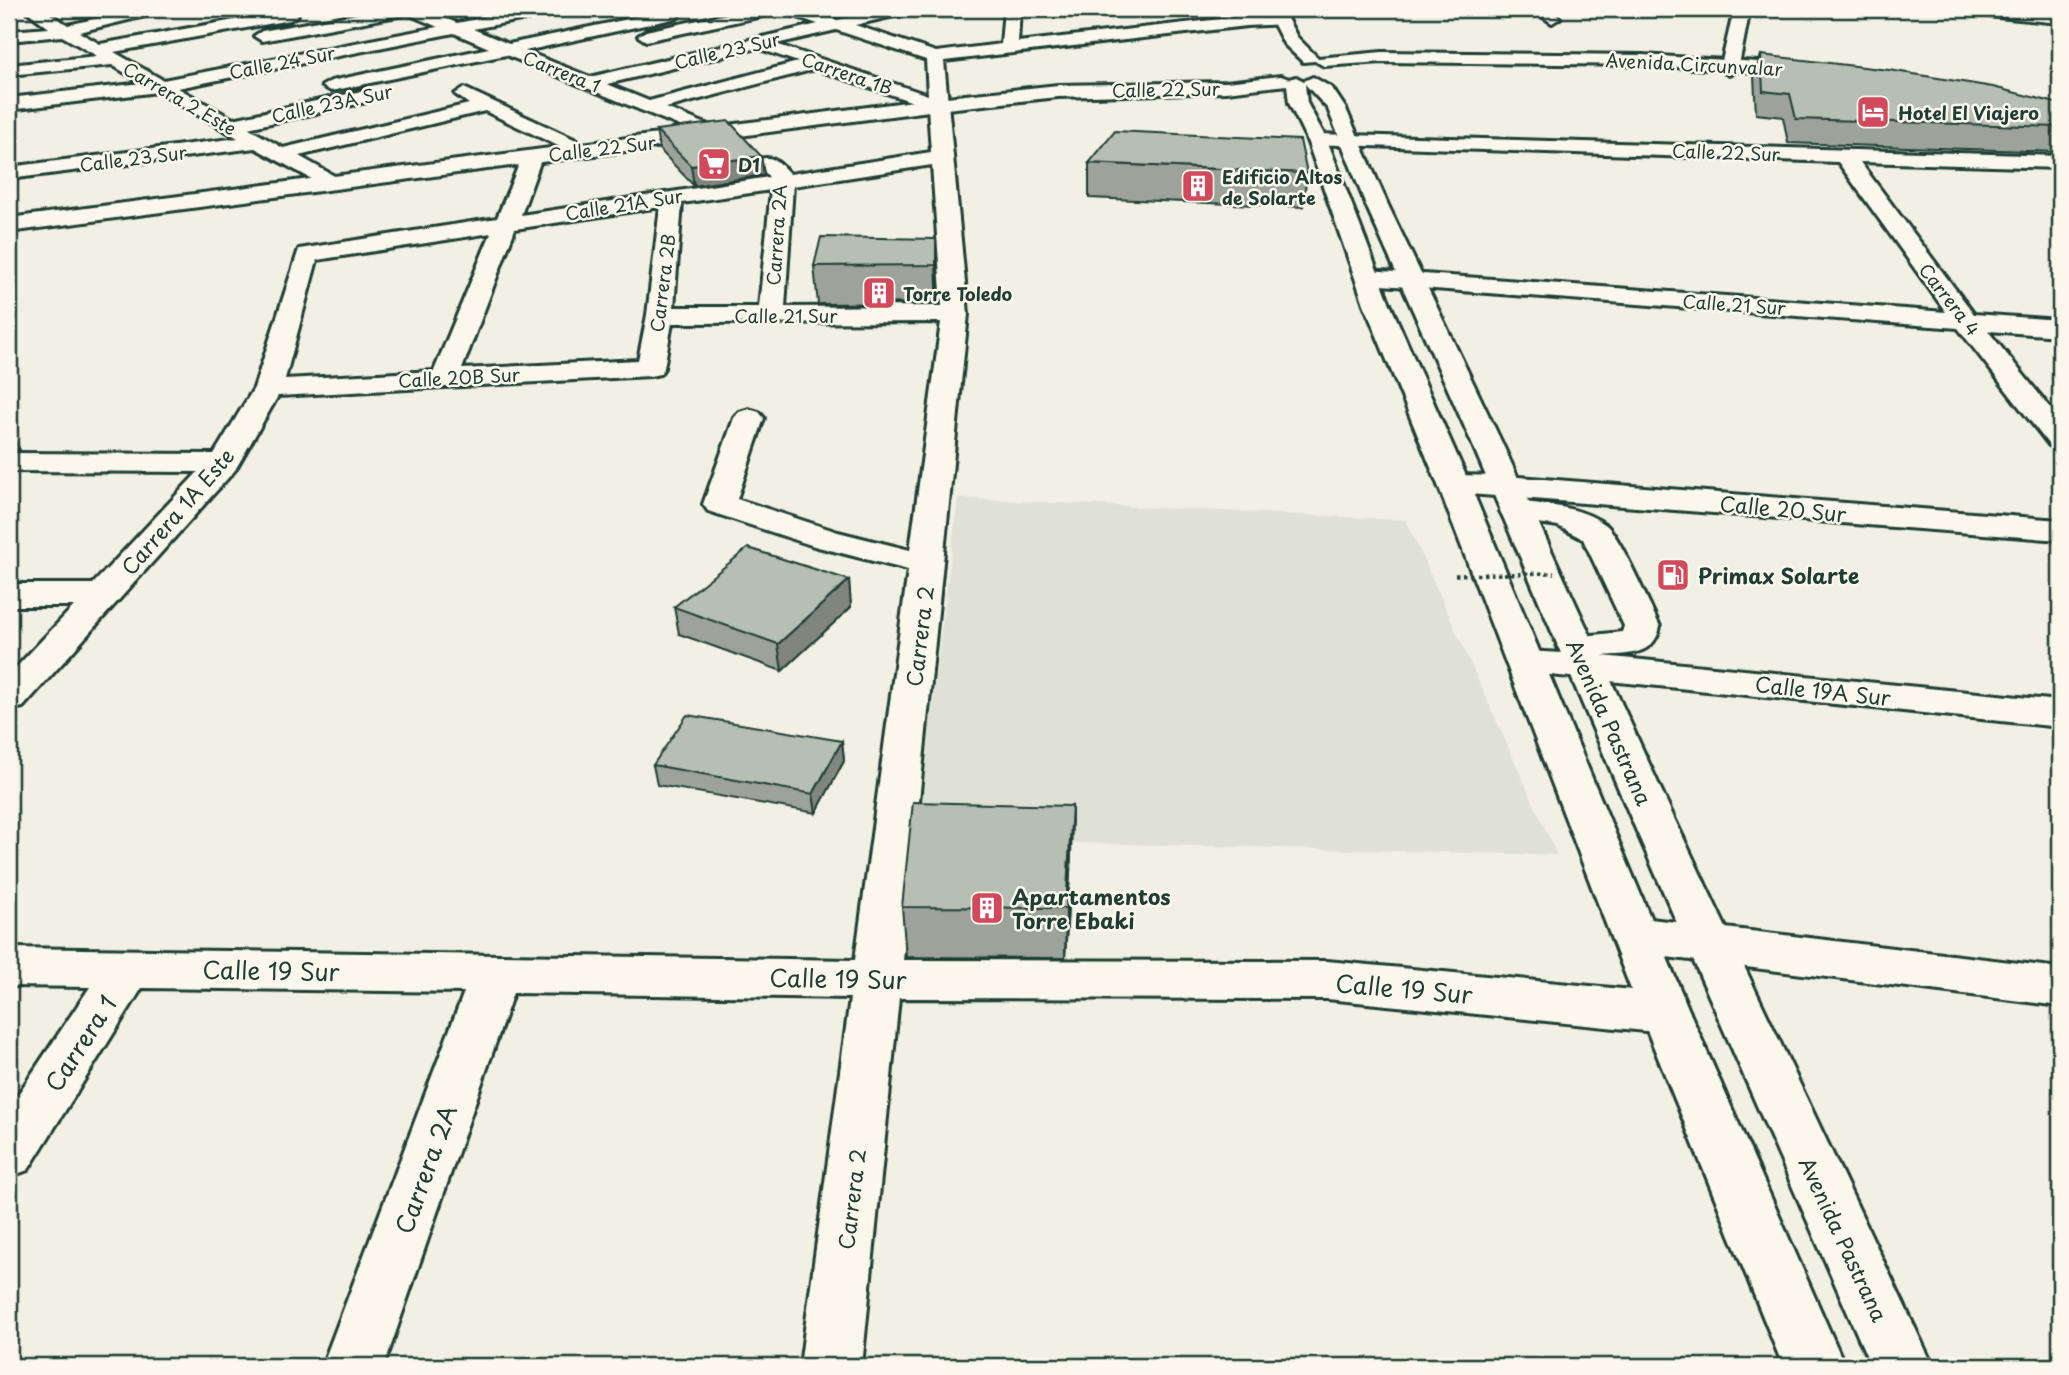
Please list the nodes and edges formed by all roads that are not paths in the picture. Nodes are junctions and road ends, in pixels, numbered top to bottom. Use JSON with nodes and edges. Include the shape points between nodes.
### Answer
{"nodes":[{"id":1,"x":32,"y":9,"type":"edge"},
{"id":2,"x":155,"y":9,"type":"edge"},
{"id":3,"x":409,"y":9,"type":"edge"},
{"id":4,"x":553,"y":9,"type":"edge"},
{"id":5,"x":653,"y":9,"type":"edge"},
{"id":6,"x":772,"y":9,"type":"edge"},
{"id":7,"x":788,"y":9,"type":"edge"},
{"id":8,"x":905,"y":9,"type":"edge"},
{"id":9,"x":1012,"y":9,"type":"edge"},
{"id":10,"x":1742,"y":9,"type":"edge"},
{"id":11,"x":1967,"y":9,"type":"edge"},
{"id":12,"x":282,"y":12,"type":"edge"},
{"id":13,"x":2041,"y":12,"type":"edge"},
{"id":14,"x":671,"y":15,"type":"junction"},
{"id":15,"x":1245,"y":15,"type":"edge"},
{"id":16,"x":1276,"y":15,"type":"edge"},
{"id":17,"x":2060,"y":18,"type":"edge"},
{"id":18,"x":700,"y":24,"type":"junction"},
{"id":19,"x":837,"y":24,"type":"junction"},
{"id":20,"x":315,"y":26,"type":"junction"},
{"id":21,"x":221,"y":28,"type":"junction"},
{"id":22,"x":454,"y":28,"type":"junction"},
{"id":23,"x":610,"y":28,"type":"junction"},
{"id":24,"x":65,"y":32,"type":"junction"},
{"id":25,"x":9,"y":36,"type":"edge"},
{"id":26,"x":638,"y":38,"type":"junction"},
{"id":27,"x":243,"y":39,"type":"junction"},
{"id":28,"x":757,"y":43,"type":"junction"},
{"id":29,"x":1009,"y":48,"type":"junction"},
{"id":30,"x":97,"y":50,"type":"junction"},
{"id":31,"x":508,"y":50,"type":"junction"},
{"id":32,"x":935,"y":57,"type":"junction"},
{"id":33,"x":692,"y":58,"type":"junction"},
{"id":34,"x":114,"y":60,"type":"junction"},
{"id":35,"x":284,"y":61,"type":"junction"},
{"id":36,"x":816,"y":63,"type":"junction"},
{"id":37,"x":1730,"y":67,"type":"junction"},
{"id":38,"x":1296,"y":68,"type":"junction"},
{"id":39,"x":9,"y":70,"type":"edge"},
{"id":40,"x":411,"y":70,"type":"junction"},
{"id":41,"x":1828,"y":75,"type":"edge"},
{"id":42,"x":320,"y":80,"type":"junction"},
{"id":43,"x":590,"y":82,"type":"junction"},
{"id":44,"x":441,"y":83,"type":"junction"},
{"id":45,"x":160,"y":86,"type":"junction"},
{"id":46,"x":354,"y":98,"type":"junction"},
{"id":47,"x":9,"y":104,"type":"edge"},
{"id":48,"x":937,"y":104,"type":"junction"},
{"id":49,"x":487,"y":105,"type":"junction"},
{"id":50,"x":650,"y":106,"type":"junction"},
{"id":51,"x":198,"y":108,"type":"junction"},
{"id":52,"x":171,"y":111,"type":"dead end"},
{"id":53,"x":228,"y":126,"type":"junction"},
{"id":54,"x":737,"y":131,"type":"junction"},
{"id":55,"x":713,"y":134,"type":"junction"},
{"id":56,"x":1334,"y":140,"type":"junction"},
{"id":57,"x":257,"y":142,"type":"junction"},
{"id":58,"x":582,"y":150,"type":"junction"},
{"id":59,"x":279,"y":155,"type":"junction"},
{"id":60,"x":532,"y":157,"type":"junction"},
{"id":61,"x":942,"y":157,"type":"junction"},
{"id":62,"x":1844,"y":157,"type":"junction"},
{"id":63,"x":2060,"y":162,"type":"edge"},
{"id":64,"x":9,"y":173,"type":"edge"},
{"id":65,"x":783,"y":180,"type":"junction"},
{"id":66,"x":330,"y":183,"type":"junction"},
{"id":67,"x":672,"y":197,"type":"junction"},
{"id":68,"x":508,"y":222,"type":"junction"},
{"id":69,"x":9,"y":225,"type":"edge"},
{"id":70,"x":307,"y":254,"type":"joint"},
{"id":71,"x":1368,"y":277,"type":"junction"},
{"id":72,"x":1409,"y":280,"type":"junction"},
{"id":73,"x":955,"y":314,"type":"junction"},
{"id":74,"x":660,"y":315,"type":"junction"},
{"id":75,"x":771,"y":315,"type":"junction"},
{"id":76,"x":1966,"y":321,"type":"junction"},
{"id":77,"x":2060,"y":328,"type":"edge"},
{"id":78,"x":650,"y":368,"type":"joint"},
{"id":79,"x":445,"y":378,"type":"junction"},
{"id":80,"x":268,"y":388,"type":"junction"},
{"id":81,"x":749,"y":418,"type":"dead end"},
{"id":82,"x":2060,"y":439,"type":"edge"},
{"id":83,"x":9,"y":462,"type":"edge"},
{"id":84,"x":224,"y":463,"type":"junction"},
{"id":85,"x":1454,"y":485,"type":"junction"},
{"id":86,"x":1511,"y":498,"type":"junction"},
{"id":87,"x":2060,"y":530,"type":"edge"},
{"id":88,"x":928,"y":565,"type":"junction"},
{"id":89,"x":9,"y":594,"type":"edge"},
{"id":90,"x":103,"y":595,"type":"junction"},
{"id":91,"x":1581,"y":656,"type":"junction"},
{"id":92,"x":1525,"y":663,"type":"junction"},
{"id":93,"x":9,"y":698,"type":"edge"},
{"id":94,"x":2060,"y":714,"type":"edge"},
{"id":95,"x":1634,"y":934,"type":"junction"},
{"id":96,"x":1708,"y":942,"type":"junction"},
{"id":97,"x":9,"y":967,"type":"edge"},
{"id":98,"x":128,"y":968,"type":"junction"},
{"id":99,"x":496,"y":972,"type":"junction"},
{"id":100,"x":878,"y":979,"type":"junction"},
{"id":101,"x":2060,"y":987,"type":"edge"},
{"id":102,"x":1665,"y":1013,"type":"junction"},
{"id":103,"x":9,"y":1153,"type":"edge"},
{"id":104,"x":353,"y":1366,"type":"edge"},
{"id":105,"x":831,"y":1366,"type":"edge"},
{"id":106,"x":1814,"y":1366,"type":"edge"},
{"id":107,"x":1902,"y":1366,"type":"edge"}],
"edges":[{"from":1,"to":24,"type":"main road","name":"Carrera 2 Este"},
{"from":2,"to":24,"type":"main road"},
{"from":3,"to":20,"type":"main road"},
{"from":3,"to":22,"type":"main road","name":"Carrera 1"},
{"from":4,"to":22,"type":"main road","name":"Calle 24 Sur"},
{"from":5,"to":14,"type":"main road"},
{"from":6,"to":18,"type":"main road"},
{"from":7,"to":19,"type":"main road"},
{"from":8,"to":19,"type":"main road","name":"Calle 23 Sur"},
{"from":9,"to":29,"type":"main road"},
{"from":10,"to":37,"type":"main road"},
{"from":11,"to":13,"type":"main road"},
{"from":12,"to":20,"type":"main road"},
{"from":12,"to":21,"type":"main road"},
{"from":13,"to":17,"type":"main road"},
{"from":14,"to":18,"type":"main road"},
{"from":14,"to":23,"type":"main road"},
{"from":15,"to":16,"type":"main road"},
{"from":15,"to":29,"type":"main road","via":[[1126,27]]},
{"from":16,"to":38,"type":"main road","name":"Avenida Pastrana"},
{"from":18,"to":26,"type":"main road"},
{"from":19,"to":28,"type":"main road","name":"Calle 23 Sur"},
{"from":19,"to":32,"type":"main road"},
{"from":20,"to":27,"type":"main road"},
{"from":21,"to":27,"type":"main road"},
{"from":21,"to":30,"type":"main road"},
{"from":22,"to":31,"type":"main road","name":"Carrera 1"},
{"from":22,"to":35,"type":"main road","name":"Calle 24 Sur"},
{"from":23,"to":26,"type":"main road"},
{"from":23,"to":31,"type":"main road"},
{"from":24,"to":25,"type":"main road"},
{"from":24,"to":30,"type":"main road","name":"Carrera 2 Este"},
{"from":26,"to":33,"type":"main road"},
{"from":27,"to":35,"type":"main road"},
{"from":28,"to":33,"type":"main road","name":"Calle 23 Sur"},
{"from":28,"to":36,"type":"main road","name":"Carrera 1B"},
{"from":29,"to":32,"type":"main road"},
{"from":30,"to":34,"type":"main road","name":"Carrera 2 Este"},
{"from":31,"to":40,"type":"main road"},
{"from":31,"to":43,"type":"main road","name":"Carrera 1"},
{"from":32,"to":48,"type":"main road","name":"Carrera 2"},
{"from":33,"to":43,"type":"main road","name":"Calle 23 Sur"},
{"from":34,"to":39,"type":"main road"},
{"from":34,"to":45,"type":"main road","name":"Carrera 2 Este"},
{"from":35,"to":42,"type":"main road"},
{"from":35,"to":45,"type":"main road","name":"Calle 24 Sur"},
{"from":36,"to":48,"type":"main road","name":"Carrera 1B"},
{"from":36,"to":50,"type":"main road"},
{"from":37,"to":38,"type":"main road","name":"Avenida Circunvalar"},
{"from":37,"to":41,"type":"main road","name":"Avenida Circunvalar"},
{"from":38,"to":48,"type":"main road","name":"Calle 22 Sur","via":[[1226,87],[1058,91]]},
{"from":38,"to":56,"type":"main road","name":"Avenida Pastrana","via":[[1298,103]]},
{"from":40,"to":42,"type":"main road"},
{"from":40,"to":44,"type":"main road"},
{"from":42,"to":46,"type":"main road"},
{"from":43,"to":50,"type":"main road","name":"Carrera 1"},
{"from":44,"to":46,"type":"main road","name":"Calle 23A Sur"},
{"from":44,"to":49,"type":"main road"},
{"from":45,"to":47,"type":"main road","name":"Calle 24 Sur"},
{"from":45,"to":51,"type":"main road","name":"Carrera 2 Este"},
{"from":46,"to":53,"type":"main road","name":"Calle 23A Sur"},
{"from":48,"to":54,"type":"main road","name":"Calle 22 Sur"},
{"from":48,"to":61,"type":"main road","name":"Carrera 2"},
{"from":49,"to":58,"type":"main road"},
{"from":49,"to":59,"type":"main road"},
{"from":50,"to":55,"type":"main road","name":"Carrera 1"},
{"from":51,"to":52,"type":"main road"},
{"from":51,"to":53,"type":"main road","name":"Carrera 2 Este"},
{"from":53,"to":57,"type":"main road","name":"Carrera 2 Este"},
{"from":54,"to":55,"type":"main road","name":"Calle 22 Sur"},
{"from":54,"to":65,"type":"main road","name":"Carrera 2A"},
{"from":55,"to":58,"type":"main road","name":"Calle 22 Sur"},
{"from":56,"to":62,"type":"main road","name":"Calle 22 Sur"},
{"from":56,"to":71,"type":"main road","name":"Avenida Pastrana"},
{"from":56,"to":72,"type":"main road","name":"Avenida Pastrana"},
{"from":57,"to":59,"type":"main road","name":"Carrera 2 Este"},
{"from":57,"to":64,"type":"main road","name":"Calle 23 Sur"},
{"from":58,"to":60,"type":"main road","name":"Calle 22 Sur"},
{"from":59,"to":66,"type":"main road","name":"Carrera 2 Este"},
{"from":60,"to":66,"type":"main road","name":"Calle 22 Sur"},
{"from":60,"to":68,"type":"main road"},
{"from":61,"to":65,"type":"main road","name":"Calle 21A Sur"},
{"from":61,"to":73,"type":"main road","name":"Carrera 2"},
{"from":62,"to":63,"type":"main road","name":"Calle 22 Sur"},
{"from":62,"to":76,"type":"main road","name":"Carrera 4"},
{"from":65,"to":67,"type":"main road","name":"Calle 21A Sur"},
{"from":65,"to":75,"type":"main road","name":"Carrera 2A"},
{"from":66,"to":69,"type":"main road","name":"Calle 22 Sur"},
{"from":67,"to":68,"type":"main road","name":"Calle 21A Sur"},
{"from":67,"to":74,"type":"main road","name":"Carrera 2B"},
{"from":68,"to":70,"type":"main road","name":"Calle 21A Sur"},
{"from":68,"to":79,"type":"main road"},
{"from":70,"to":80,"type":"main road","name":"Carrera 1A Este"},
{"from":71,"to":72,"type":"main road","name":"Calle 21 Sur"},
{"from":71,"to":85,"type":"main road","name":"Avenida Pastrana"},
{"from":72,"to":76,"type":"main road","name":"Calle 21 Sur"},
{"from":72,"to":86,"type":"main road","name":"Avenida Pastrana"},
{"from":73,"to":75,"type":"main road","name":"Calle 21 Sur"},
{"from":73,"to":88,"type":"main road","name":"Carrera 2"},
{"from":74,"to":75,"type":"main road","name":"Calle 21 Sur"},
{"from":74,"to":78,"type":"main road","name":"Carrera 2B"},
{"from":76,"to":77,"type":"main road","name":"Calle 21 Sur"},
{"from":76,"to":82,"type":"main road","name":"Carrera 4"},
{"from":78,"to":79,"type":"main road","name":"Calle 20B Sur"},
{"from":79,"to":80,"type":"main road","name":"Calle 20B Sur"},
{"from":80,"to":84,"type":"main road","name":"Carrera 1A Este"},
{"from":81,"to":88,"type":"main road","via":[[719,504],[826,539]]},
{"from":83,"to":84,"type":"main road"},
{"from":84,"to":90,"type":"main road","name":"Carrera 1A Este"},
{"from":85,"to":86,"type":"main road"},
{"from":85,"to":92,"type":"main road","name":"Avenida Pastrana"},
{"from":86,"to":87,"type":"main road","name":"Calle 20 Sur"},
{"from":86,"to":91,"type":"main road","name":"Avenida Pastrana"},
{"from":86,"to":91,"type":"main road","via":[[1584,523],[1597,534],[1643,626],[1640,637],[1630,643]]},
{"from":88,"to":100,"type":"main road","name":"Carrera 2"},
{"from":89,"to":90,"type":"main road"},
{"from":90,"to":93,"type":"main road","name":"Carrera 1A Este"},
{"from":91,"to":92,"type":"main road"},
{"from":91,"to":94,"type":"main road","name":"Calle 19A Sur"},
{"from":91,"to":96,"type":"main road","name":"Avenida Pastrana"},
{"from":92,"to":95,"type":"main road","name":"Avenida Pastrana"},
{"from":95,"to":96,"type":"main road"},
{"from":95,"to":102,"type":"main road","name":"Avenida Pastrana"},
{"from":96,"to":101,"type":"main road"},
{"from":96,"to":107,"type":"main road","name":"Avenida Pastrana"},
{"from":97,"to":98,"type":"main road","name":"Calle 19 Sur"},
{"from":98,"to":99,"type":"main road","name":"Calle 19 Sur"},
{"from":98,"to":103,"type":"main road","name":"Carrera 1"},
{"from":99,"to":100,"type":"main road","name":"Calle 19 Sur"},
{"from":99,"to":104,"type":"main road","name":"Carrera 2A"},
{"from":100,"to":102,"type":"main road","name":"Calle 19 Sur","via":[[1327,981]]},
{"from":100,"to":105,"type":"main road","name":"Carrera 2"},
{"from":102,"to":106,"type":"main road","name":"Avenida Pastrana"}]}
